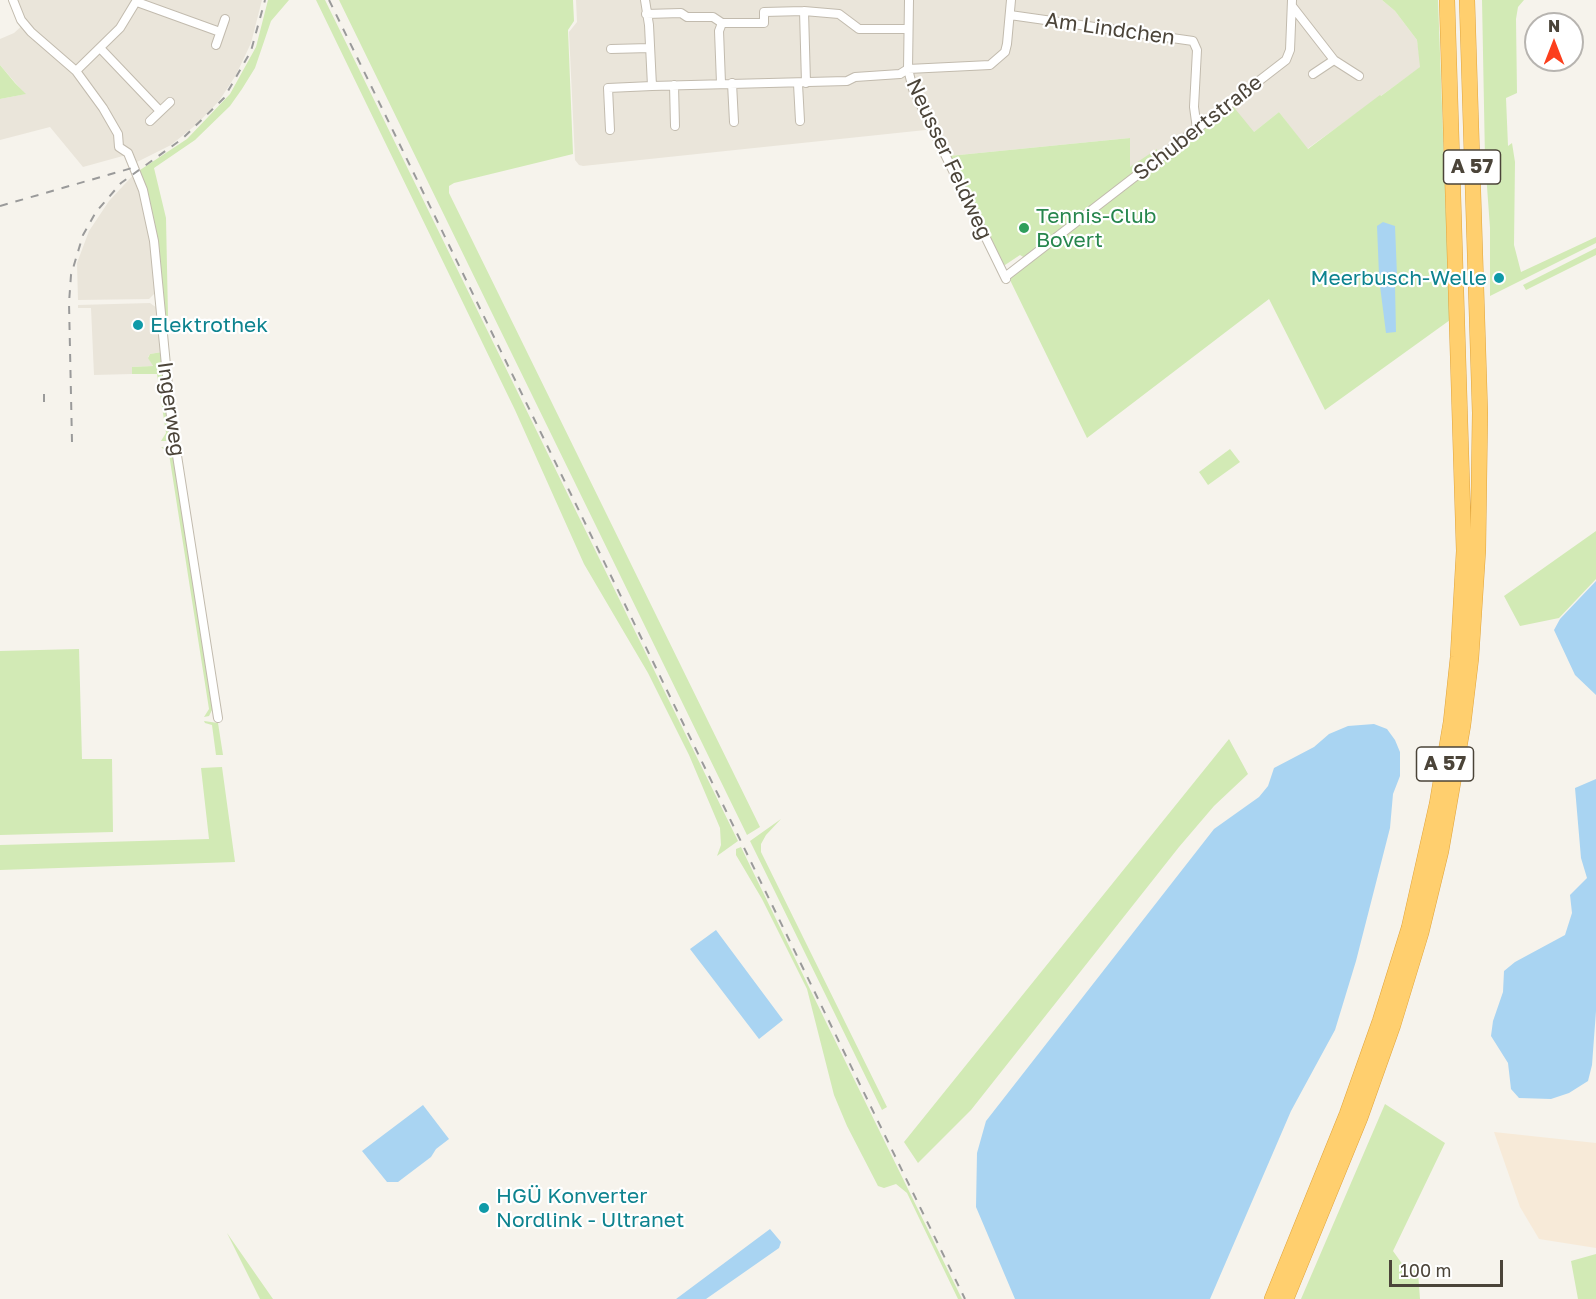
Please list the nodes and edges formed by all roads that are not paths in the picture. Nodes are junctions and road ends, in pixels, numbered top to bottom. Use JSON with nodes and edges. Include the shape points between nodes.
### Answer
{"nodes":[{"id":1,"x":13,"y":0,"type":"edge"},
{"id":2,"x":645,"y":0,"type":"edge"},
{"id":3,"x":909,"y":0,"type":"edge"},
{"id":4,"x":1011,"y":0,"type":"edge"},
{"id":5,"x":1440,"y":0,"type":"edge"},
{"id":6,"x":1447,"y":0,"type":"edge"},
{"id":7,"x":1467,"y":0,"type":"edge"},
{"id":8,"x":1476,"y":0,"type":"edge"},
{"id":9,"x":137,"y":1,"type":"edge"},
{"id":10,"x":1292,"y":3,"type":"edge"},
{"id":11,"x":804,"y":10,"type":"junction"},
{"id":12,"x":646,"y":14,"type":"junction"},
{"id":13,"x":1010,"y":15,"type":"junction"},
{"id":14,"x":225,"y":19,"type":"dead end"},
{"id":15,"x":722,"y":22,"type":"junction"},
{"id":16,"x":908,"y":28,"type":"junction"},
{"id":17,"x":220,"y":32,"type":"junction"},
{"id":18,"x":216,"y":45,"type":"dead end"},
{"id":19,"x":1449,"y":45,"type":"junction"},
{"id":20,"x":100,"y":48,"type":"junction"},
{"id":21,"x":650,"y":48,"type":"junction"},
{"id":22,"x":611,"y":50,"type":"dead end"},
{"id":23,"x":1334,"y":60,"type":"junction"},
{"id":24,"x":908,"y":69,"type":"junction"},
{"id":25,"x":76,"y":71,"type":"junction"},
{"id":26,"x":1469,"y":73,"type":"junction"},
{"id":27,"x":1313,"y":74,"type":"dead end"},
{"id":28,"x":1359,"y":76,"type":"dead end"},
{"id":29,"x":721,"y":83,"type":"junction"},
{"id":30,"x":732,"y":83,"type":"junction"},
{"id":31,"x":802,"y":84,"type":"junction"},
{"id":32,"x":652,"y":86,"type":"junction"},
{"id":33,"x":674,"y":86,"type":"junction"},
{"id":34,"x":170,"y":102,"type":"dead end"},
{"id":35,"x":160,"y":111,"type":"junction"},
{"id":36,"x":150,"y":121,"type":"dead end"},
{"id":37,"x":800,"y":121,"type":"dead end"},
{"id":38,"x":734,"y":122,"type":"dead end"},
{"id":39,"x":675,"y":126,"type":"dead end"},
{"id":40,"x":1197,"y":129,"type":"junction"},
{"id":41,"x":610,"y":130,"type":"dead end"},
{"id":42,"x":1006,"y":278,"type":"joint"},
{"id":43,"x":219,"y":718,"type":"dead end"},
{"id":44,"x":1272,"y":1299,"type":"edge"},
{"id":45,"x":1286,"y":1299,"type":"edge"}],
"edges":[{"from":1,"to":25,"type":"street","name":"Ingerweg","via":[[31,32]]},
{"from":2,"to":12,"type":"street"},
{"from":3,"to":16,"type":"street","name":"Neusser Feldweg"},
{"from":4,"to":13,"type":"street"},
{"from":5,"to":19,"type":"highway","via":[[1442,28]]},
{"from":6,"to":19,"type":"highway","number":"A 57"},
{"from":7,"to":26,"type":"highway","number":"A 57"},
{"from":8,"to":26,"type":"highway","via":[[1476,44]]},
{"from":9,"to":17,"type":"street"},
{"from":9,"to":20,"type":"street","via":[[120,28]]},
{"from":10,"to":23,"type":"street"},
{"from":10,"to":40,"type":"street","name":"Schubertstraße","via":[[1286,60]]},
{"from":11,"to":15,"type":"street","via":[[764,12],[764,22]]},
{"from":11,"to":16,"type":"street","via":[[839,14],[860,29]]},
{"from":11,"to":31,"type":"street"},
{"from":12,"to":15,"type":"street","via":[[681,13]]},
{"from":12,"to":21,"type":"street"},
{"from":13,"to":24,"type":"street","via":[[1005,52],[990,65]]},
{"from":13,"to":40,"type":"street","name":"Am Lindchen","via":[[1192,41],[1197,50]]},
{"from":14,"to":17,"type":"street"},
{"from":15,"to":29,"type":"street"},
{"from":16,"to":24,"type":"street","name":"Neusser Feldweg"},
{"from":17,"to":18,"type":"street"},
{"from":19,"to":44,"type":"highway","number":"A 57","via":[[1464,551],[1451,722],[1428,847],[1400,959],[1347,1114]]},
{"from":20,"to":25,"type":"street"},
{"from":20,"to":35,"type":"street"},
{"from":21,"to":22,"type":"street"},
{"from":21,"to":32,"type":"street"},
{"from":23,"to":27,"type":"street"},
{"from":23,"to":28,"type":"street"},
{"from":24,"to":31,"type":"street","via":[[900,74]]},
{"from":24,"to":42,"type":"street","name":"Neusser Feldweg","via":[[913,89]]},
{"from":25,"to":43,"type":"street","name":"Ingerweg","via":[[118,134],[119,147],[128,153],[149,211],[173,426]]},
{"from":26,"to":45,"type":"highway","number":"A 57","via":[[1480,414],[1478,550],[1471,658],[1458,764],[1426,913],[1393,1025]]},
{"from":29,"to":30,"type":"street"},
{"from":29,"to":33,"type":"street"},
{"from":30,"to":31,"type":"street"},
{"from":30,"to":38,"type":"street"},
{"from":31,"to":37,"type":"street"},
{"from":32,"to":33,"type":"street"},
{"from":32,"to":41,"type":"street","via":[[608,88]]},
{"from":33,"to":39,"type":"street"},
{"from":34,"to":35,"type":"street"},
{"from":35,"to":36,"type":"street"},
{"from":40,"to":42,"type":"street","name":"Schubertstraße"}]}
